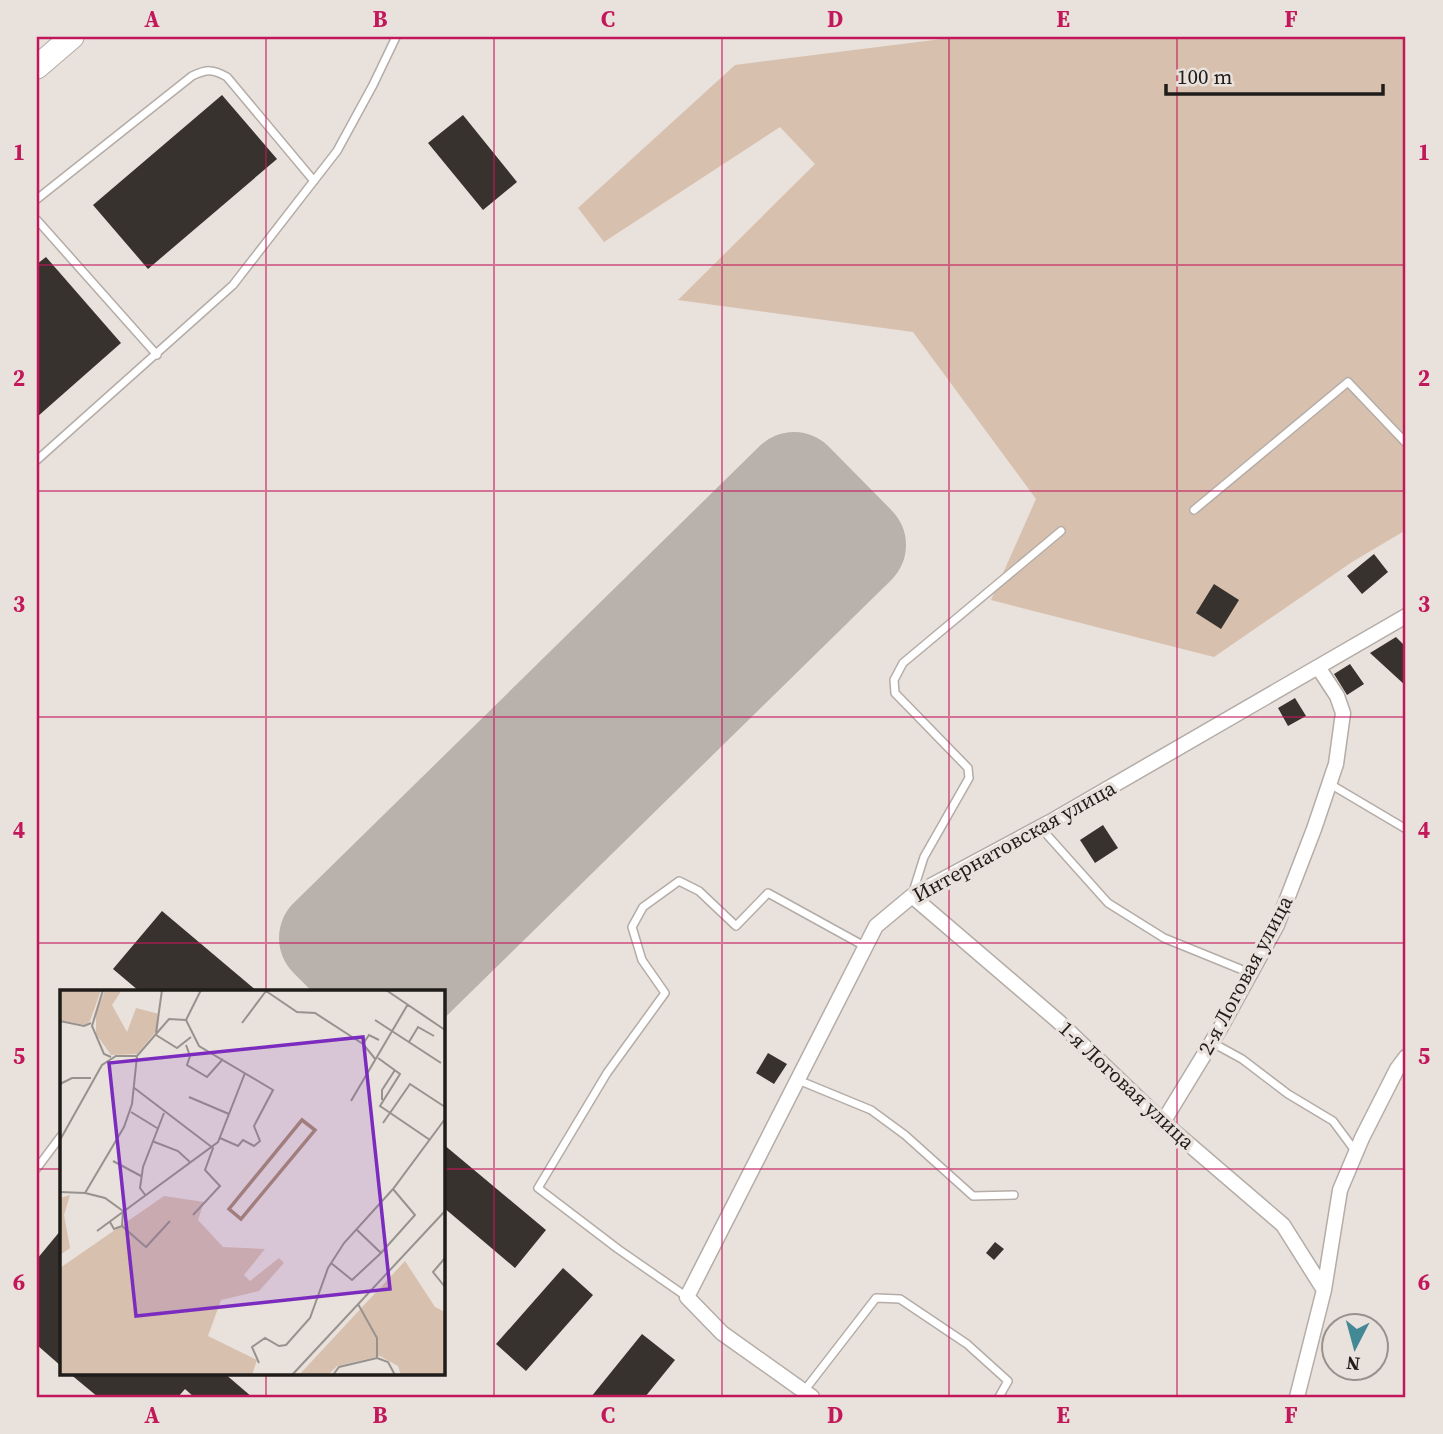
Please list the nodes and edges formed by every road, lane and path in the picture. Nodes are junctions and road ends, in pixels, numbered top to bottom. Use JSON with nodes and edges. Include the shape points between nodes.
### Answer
{"nodes":[{"id":1,"x":72,"y":37,"type":"edge"},
{"id":2,"x":396,"y":37,"type":"edge"},
{"id":3,"x":37,"y":67,"type":"edge"},
{"id":4,"x":314,"y":181,"type":"junction"},
{"id":5,"x":37,"y":199,"type":"edge"},
{"id":6,"x":37,"y":220,"type":"edge"},
{"id":7,"x":157,"y":355,"type":"junction"},
{"id":8,"x":1406,"y":443,"type":"edge"},
{"id":9,"x":37,"y":460,"type":"edge"},
{"id":10,"x":1194,"y":510,"type":"dead end"},
{"id":11,"x":1061,"y":531,"type":"dead end"},
{"id":12,"x":1406,"y":616,"type":"edge"},
{"id":13,"x":1318,"y":667,"type":"junction"},
{"id":14,"x":1329,"y":783,"type":"junction"},
{"id":15,"x":1040,"y":827,"type":"junction"},
{"id":16,"x":1406,"y":829,"type":"edge"},
{"id":17,"x":912,"y":896,"type":"junction"},
{"id":18,"x":866,"y":947,"type":"junction"},
{"id":19,"x":1250,"y":973,"type":"junction"},
{"id":20,"x":1211,"y":1042,"type":"junction"},
{"id":21,"x":1406,"y":1057,"type":"edge"},
{"id":22,"x":798,"y":1080,"type":"junction"},
{"id":23,"x":1163,"y":1122,"type":"junction"},
{"id":24,"x":60,"y":1137,"type":"edge"},
{"id":25,"x":1356,"y":1153,"type":"junction"},
{"id":26,"x":37,"y":1168,"type":"edge"},
{"id":27,"x":1014,"y":1195,"type":"dead end"},
{"id":28,"x":1324,"y":1290,"type":"junction"},
{"id":29,"x":687,"y":1297,"type":"junction"},
{"id":30,"x":808,"y":1394,"type":"edge"},
{"id":31,"x":999,"y":1397,"type":"edge"},
{"id":32,"x":1297,"y":1397,"type":"edge"}],
"edges":[{"from":1,"to":3,"type":"main road"},
{"from":2,"to":4,"type":"lane","via":[[337,152]]},
{"from":4,"to":5,"type":"lane","via":[[227,77],[205,69]]},
{"from":4,"to":7,"type":"lane","via":[[233,285]]},
{"from":6,"to":7,"type":"lane"},
{"from":7,"to":9,"type":"lane"},
{"from":8,"to":10,"type":"lane","via":[[1348,382]]},
{"from":11,"to":17,"type":"lane","via":[[903,663],[894,680],[895,693],[968,768],[969,778],[924,857]]},
{"from":12,"to":13,"type":"street","name":"Интернатовская улица"},
{"from":13,"to":14,"type":"street","name":"2-я Логовая улица","via":[[1343,713]]},
{"from":13,"to":15,"type":"street","name":"Интернатовская улица"},
{"from":14,"to":16,"type":"lane"},
{"from":14,"to":19,"type":"street","name":"2-я Логовая улица","via":[[1277,925]]},
{"from":15,"to":17,"type":"street","name":"Интернатовская улица"},
{"from":15,"to":19,"type":"lane","via":[[1108,903],[1164,938]]},
{"from":17,"to":18,"type":"street","name":"Интернатовская улица","via":[[876,926]]},
{"from":17,"to":23,"type":"street","name":"1-я Логовая улица","via":[[1058,1021]]},
{"from":18,"to":22,"type":"street","name":"Интернатовская улица"},
{"from":18,"to":29,"type":"lane","via":[[768,893],[736,926],[699,891],[679,881],[643,907],[632,927],[642,960],[665,993],[607,1073],[538,1188]]},
{"from":19,"to":20,"type":"street","name":"2-я Логовая улица"},
{"from":20,"to":23,"type":"street","name":"2-я Логовая улица"},
{"from":20,"to":25,"type":"lane","via":[[1333,1122]]},
{"from":21,"to":25,"type":"street"},
{"from":22,"to":27,"type":"lane","via":[[871,1110],[974,1196]]},
{"from":22,"to":29,"type":"street","name":"Интернатовская улица"},
{"from":23,"to":28,"type":"street","name":"1-я Логовая улица","via":[[1283,1225]]},
{"from":24,"to":26,"type":"lane"},
{"from":25,"to":28,"type":"street","via":[[1340,1190]]},
{"from":28,"to":32,"type":"street"},
{"from":29,"to":30,"type":"street","via":[[722,1333]]},
{"from":30,"to":31,"type":"lane","via":[[876,1298],[900,1299],[967,1344],[1008,1381]]}]}
